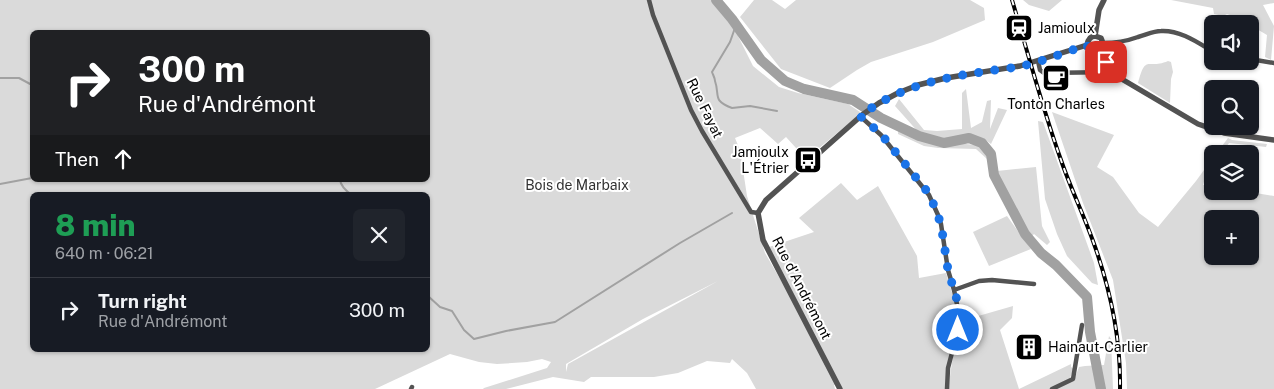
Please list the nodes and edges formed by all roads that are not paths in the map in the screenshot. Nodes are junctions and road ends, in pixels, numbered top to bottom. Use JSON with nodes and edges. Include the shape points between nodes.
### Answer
{"nodes":[{"id":1,"x":649,"y":0,"type":"edge"},
{"id":2,"x":1104,"y":0,"type":"edge"},
{"id":3,"x":1095,"y":36,"type":"junction"},
{"id":4,"x":1103,"y":43,"type":"junction"},
{"id":5,"x":1087,"y":45,"type":"junction"},
{"id":6,"x":1204,"y":47,"type":"edge"},
{"id":7,"x":1099,"y":50,"type":"junction"},
{"id":8,"x":1259,"y":60,"type":"edge"},
{"id":9,"x":1038,"y":61,"type":"junction"},
{"id":10,"x":1274,"y":63,"type":"edge"},
{"id":11,"x":1114,"y":72,"type":"junction"},
{"id":12,"x":861,"y":116,"type":"junction"},
{"id":13,"x":1274,"y":140,"type":"edge"},
{"id":14,"x":758,"y":213,"type":"junction"},
{"id":15,"x":1034,"y":284,"type":"dead end"},
{"id":16,"x":954,"y":290,"type":"junction"},
{"id":17,"x":1082,"y":325,"type":"dead end"},
{"id":18,"x":840,"y":389,"type":"edge"},
{"id":19,"x":947,"y":389,"type":"edge"},
{"id":20,"x":1052,"y":389,"type":"edge"}],
"edges":[{"from":1,"to":14,"type":"street","name":"Rue Fayat","via":[[695,117],[751,212]]},
{"from":2,"to":3,"type":"street"},
{"from":3,"to":4,"type":"street"},
{"from":3,"to":5,"type":"street","via":[[1090,37]]},
{"from":4,"to":6,"type":"street","via":[[1169,31]]},
{"from":4,"to":7,"type":"street"},
{"from":5,"to":7,"type":"street","via":[[1092,51]]},
{"from":5,"to":9,"type":"street"},
{"from":7,"to":11,"type":"street"},
{"from":8,"to":10,"type":"street"},
{"from":9,"to":11,"type":"street","via":[[1044,73]]},
{"from":9,"to":12,"type":"street","via":[[946,78],[912,88],[879,103]]},
{"from":11,"to":13,"type":"street","via":[[1198,124],[1224,133]]},
{"from":12,"to":14,"type":"street","via":[[766,200]]},
{"from":12,"to":16,"type":"street","via":[[881,134],[929,195],[941,224]]},
{"from":14,"to":18,"type":"street","name":"Rue d'Andrémont","via":[[763,240]]},
{"from":15,"to":16,"type":"street","via":[[992,280]]},
{"from":16,"to":19,"type":"street","via":[[959,314],[958,330],[948,368]]},
{"from":17,"to":20,"type":"street","via":[[1073,379]]}]}
